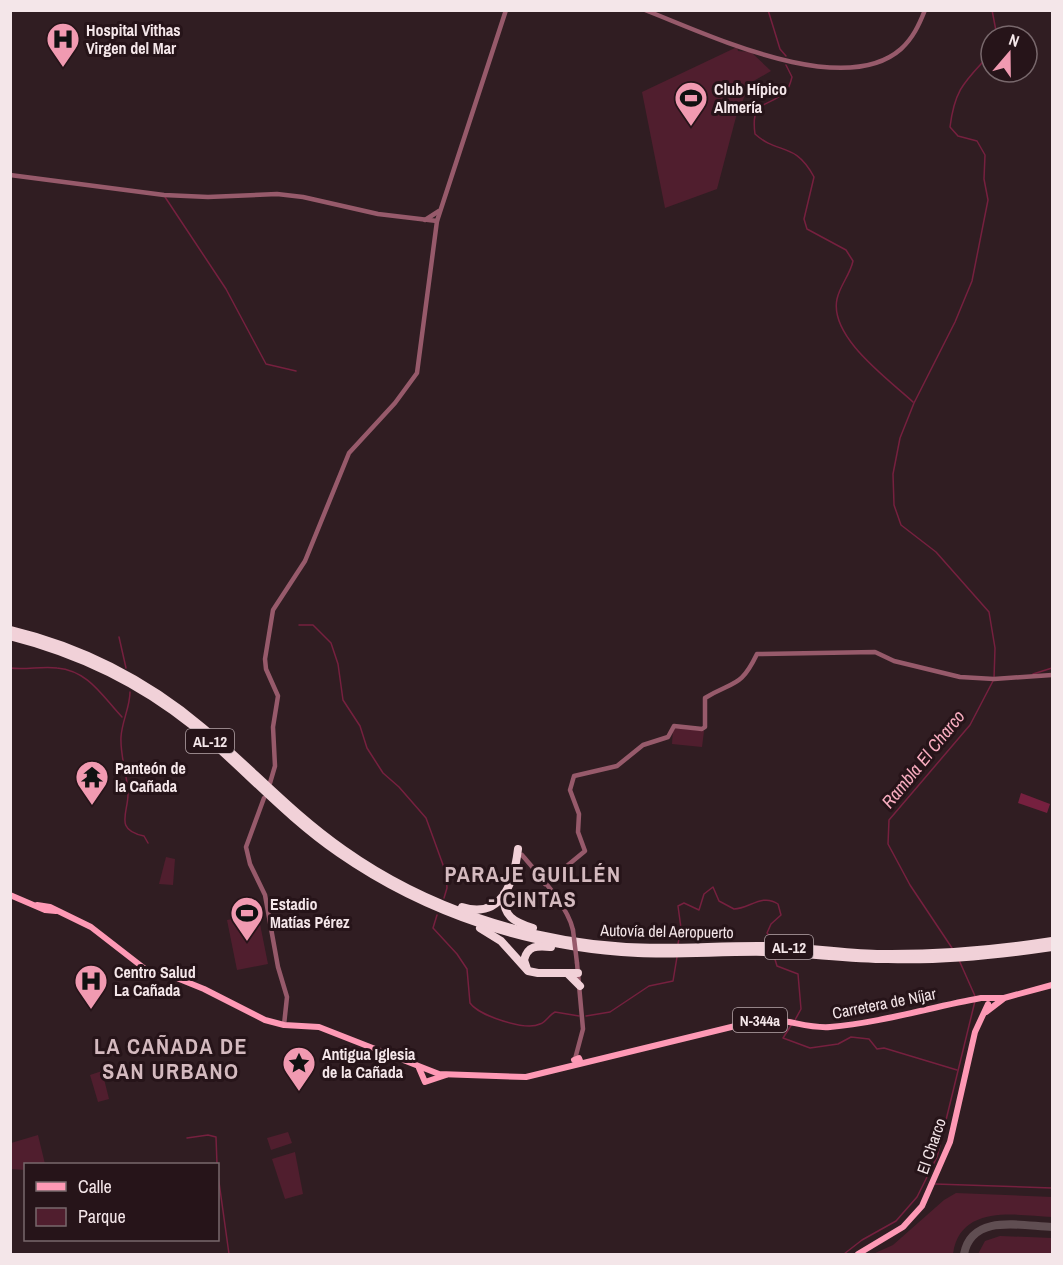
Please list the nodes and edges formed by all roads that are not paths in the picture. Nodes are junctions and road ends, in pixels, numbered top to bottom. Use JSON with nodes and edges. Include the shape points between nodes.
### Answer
{"nodes":[{"id":1,"x":506,"y":10,"type":"edge"},
{"id":2,"x":645,"y":10,"type":"edge"},
{"id":3,"x":925,"y":10,"type":"edge"},
{"id":4,"x":10,"y":175,"type":"edge"},
{"id":5,"x":440,"y":211,"type":"junction"},
{"id":6,"x":425,"y":220,"type":"junction"},
{"id":7,"x":437,"y":221,"type":"junction"},
{"id":8,"x":436,"y":229,"type":"junction"},
{"id":9,"x":10,"y":630,"type":"edge"},
{"id":10,"x":10,"y":636,"type":"edge"},
{"id":11,"x":1053,"y":675,"type":"edge"},
{"id":12,"x":270,"y":783,"type":"dead end"},
{"id":13,"x":264,"y":798,"type":"dead end"},
{"id":14,"x":519,"y":855,"type":"joint"},
{"id":15,"x":396,"y":882,"type":"junction"},
{"id":16,"x":545,"y":884,"type":"junction"},
{"id":17,"x":10,"y":893,"type":"edge"},
{"id":18,"x":504,"y":893,"type":"junction"},
{"id":19,"x":424,"y":902,"type":"junction"},
{"id":20,"x":1053,"y":941,"type":"edge"},
{"id":21,"x":582,"y":943,"type":"junction"},
{"id":22,"x":1053,"y":947,"type":"edge"},
{"id":23,"x":591,"y":950,"type":"junction"},
{"id":24,"x":951,"y":955,"type":"junction"},
{"id":25,"x":962,"y":955,"type":"junction"},
{"id":26,"x":577,"y":963,"type":"junction"},
{"id":27,"x":528,"y":971,"type":"junction"},
{"id":28,"x":567,"y":973,"type":"junction"},
{"id":29,"x":578,"y":973,"type":"junction"},
{"id":30,"x":1053,"y":985,"type":"edge"},
{"id":31,"x":580,"y":986,"type":"junction"},
{"id":32,"x":992,"y":1002,"type":"junction"},
{"id":33,"x":284,"y":1025,"type":"junction"},
{"id":34,"x":577,"y":1060,"type":"junction"},
{"id":35,"x":425,"y":1071,"type":"junction"},
{"id":36,"x":447,"y":1075,"type":"junction"},
{"id":37,"x":432,"y":1080,"type":"junction"},
{"id":38,"x":858,"y":1254,"type":"edge"}],
"edges":[{"from":1,"to":5,"type":"street"},
{"from":2,"to":3,"type":"street","via":[[781,61],[809,66],[862,66],[881,61],[913,37]]},
{"from":4,"to":6,"type":"street","via":[[164,195],[285,195]]},
{"from":5,"to":6,"type":"street"},
{"from":5,"to":7,"type":"street"},
{"from":6,"to":7,"type":"street"},
{"from":6,"to":8,"type":"street"},
{"from":7,"to":8,"type":"street"},
{"from":8,"to":12,"type":"street","via":[[417,373],[349,453],[305,561],[273,610],[265,659],[278,696],[273,727],[275,766]]},
{"from":9,"to":15,"type":"highway","name":"Autovía del Aeropuerto","number":"AL-12","via":[[86,655],[157,693],[204,728],[312,827]]},
{"from":10,"to":19,"type":"highway","name":"Autovía del Aeropuerto","number":"AL-12","via":[[86,661],[152,697],[192,725],[319,838],[370,874]]},
{"from":11,"to":16,"type":"street","via":[[960,677],[894,661],[875,652],[757,654],[735,685],[705,698],[705,727],[674,726],[668,737],[643,744],[617,766],[574,776],[570,790],[579,814],[578,832],[585,851]]},
{"from":13,"to":33,"type":"street","via":[[247,841],[250,864],[265,895],[287,997]]},
{"from":14,"to":16,"type":"street"},
{"from":14,"to":18,"type":"highway"},
{"from":15,"to":18,"type":"highway","via":[[478,911],[496,906]]},
{"from":15,"to":21,"type":"highway","name":"Autovía del Aeropuerto","number":"AL-12","via":[[493,922]]},
{"from":16,"to":26,"type":"street","bridge":true,"via":[[571,921]]},
{"from":17,"to":33,"type":"main road","name":"Carretera de Níjar","via":[[91,927],[149,972],[167,974],[265,1020]]},
{"from":18,"to":21,"type":"highway","via":[[504,909],[514,921]]},
{"from":19,"to":23,"type":"highway","name":"Autovía del Aeropuerto","number":"AL-12","via":[[512,934]]},
{"from":19,"to":27,"type":"highway","via":[[494,936]]},
{"from":20,"to":25,"type":"highway","name":"Autovía del Aeropuerto","number":"AL-12"},
{"from":21,"to":24,"type":"highway","name":"Autovía del Aeropuerto","number":"AL-12","via":[[638,948],[761,946]]},
{"from":22,"to":25,"type":"highway","name":"Autovía del Aeropuerto","number":"AL-12"},
{"from":23,"to":24,"type":"highway","name":"Autovía del Aeropuerto","number":"AL-12","via":[[660,954],[771,952],[882,959]]},
{"from":23,"to":27,"type":"highway","via":[[533,946],[524,960]]},
{"from":24,"to":25,"type":"highway","name":"Autovía del Aeropuerto","number":"AL-12"},
{"from":26,"to":28,"type":"highway"},
{"from":26,"to":29,"type":"street"},
{"from":27,"to":28,"type":"highway"},
{"from":28,"to":29,"type":"highway"},
{"from":28,"to":31,"type":"highway"},
{"from":29,"to":31,"type":"street"},
{"from":30,"to":32,"type":"main road"},
{"from":31,"to":34,"type":"street","via":[[583,1029]]},
{"from":32,"to":34,"type":"main road","name":"Carretera de Níjar","number":"N-344a","via":[[981,998],[832,1027],[760,1020]]},
{"from":32,"to":38,"type":"main road","name":"El Charco","via":[[973,1037],[951,1142],[922,1206],[903,1227]]},
{"from":33,"to":35,"type":"main road","name":"Carretera de Níjar","via":[[323,1028]]},
{"from":34,"to":36,"type":"main road","name":"Carretera de Níjar","via":[[567,1067],[517,1078]]},
{"from":35,"to":36,"type":"main road","name":"Carretera de Níjar"},
{"from":35,"to":37,"type":"main road"},
{"from":35,"to":37,"type":"main road","via":[[424,1081]]},
{"from":36,"to":37,"type":"main road","name":"Carretera de Níjar"}]}
